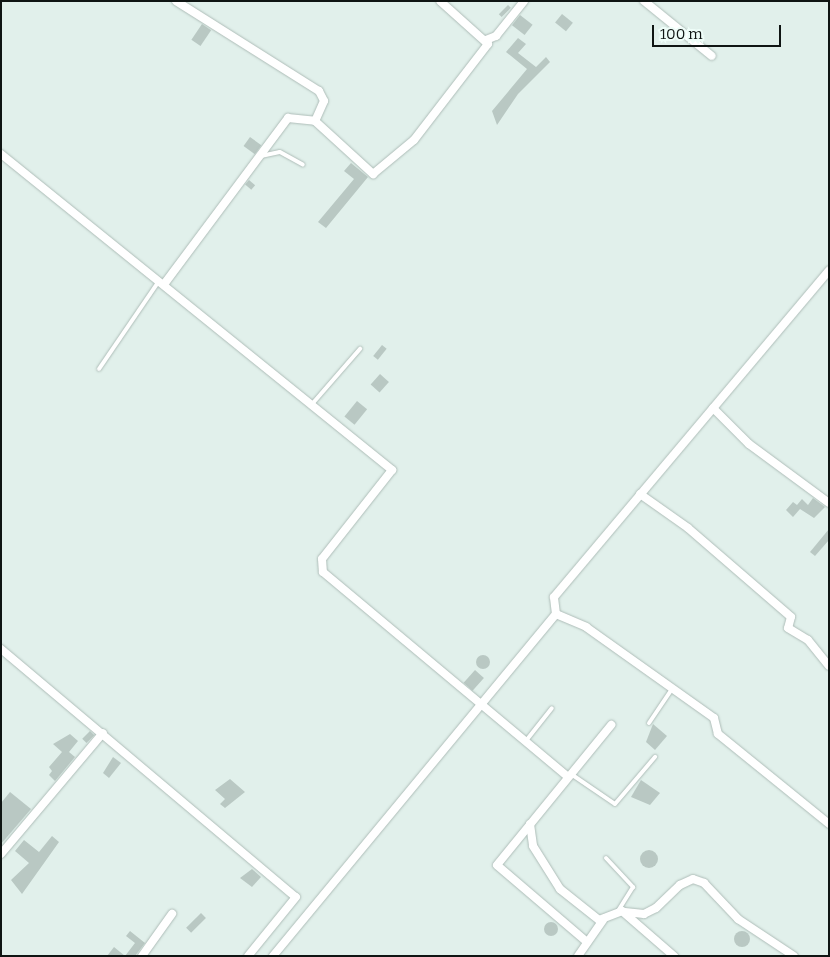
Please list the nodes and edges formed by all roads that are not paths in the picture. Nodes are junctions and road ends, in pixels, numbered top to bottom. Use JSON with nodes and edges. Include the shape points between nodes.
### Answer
{"nodes":[{"id":1,"x":176,"y":1,"type":"edge"},
{"id":2,"x":440,"y":1,"type":"edge"},
{"id":3,"x":524,"y":1,"type":"edge"},
{"id":4,"x":644,"y":1,"type":"edge"},
{"id":5,"x":486,"y":40,"type":"junction"},
{"id":6,"x":712,"y":56,"type":"dead end"},
{"id":7,"x":315,"y":121,"type":"junction"},
{"id":8,"x":1,"y":154,"type":"edge"},
{"id":9,"x":255,"y":160,"type":"junction"},
{"id":10,"x":303,"y":165,"type":"dead end"},
{"id":11,"x":829,"y":270,"type":"edge"},
{"id":12,"x":162,"y":282,"type":"junction"},
{"id":13,"x":360,"y":349,"type":"dead end"},
{"id":14,"x":99,"y":369,"type":"dead end"},
{"id":15,"x":313,"y":403,"type":"junction"},
{"id":16,"x":713,"y":408,"type":"junction"},
{"id":17,"x":640,"y":494,"type":"junction"},
{"id":18,"x":829,"y":503,"type":"edge"},
{"id":19,"x":557,"y":612,"type":"junction"},
{"id":20,"x":1,"y":649,"type":"edge"},
{"id":21,"x":829,"y":666,"type":"edge"},
{"id":22,"x":671,"y":690,"type":"junction"},
{"id":23,"x":482,"y":707,"type":"junction"},
{"id":24,"x":552,"y":708,"type":"dead end"},
{"id":25,"x":649,"y":723,"type":"dead end"},
{"id":26,"x":610,"y":725,"type":"dead end"},
{"id":27,"x":103,"y":732,"type":"junction"},
{"id":28,"x":525,"y":742,"type":"junction"},
{"id":29,"x":655,"y":757,"type":"dead end"},
{"id":30,"x":568,"y":774,"type":"junction"},
{"id":31,"x":530,"y":822,"type":"junction"},
{"id":32,"x":829,"y":824,"type":"edge"},
{"id":33,"x":1,"y":854,"type":"edge"},
{"id":34,"x":606,"y":858,"type":"dead end"},
{"id":35,"x":620,"y":911,"type":"junction"},
{"id":36,"x":172,"y":914,"type":"dead end"},
{"id":37,"x":603,"y":920,"type":"junction"},
{"id":38,"x":587,"y":942,"type":"junction"},
{"id":39,"x":142,"y":956,"type":"edge"},
{"id":40,"x":248,"y":956,"type":"edge"},
{"id":41,"x":274,"y":956,"type":"edge"},
{"id":42,"x":578,"y":956,"type":"edge"},
{"id":43,"x":674,"y":956,"type":"edge"},
{"id":44,"x":794,"y":956,"type":"edge"}],
"edges":[{"from":1,"to":7,"type":"street","via":[[319,91],[324,100]]},
{"from":2,"to":5,"type":"street"},
{"from":3,"to":5,"type":"street","via":[[496,36]]},
{"from":4,"to":6,"type":"street"},
{"from":5,"to":7,"type":"street","via":[[483,54],[414,140],[373,174]]},
{"from":7,"to":9,"type":"street","via":[[288,118]]},
{"from":8,"to":12,"type":"street"},
{"from":9,"to":10,"type":"lane","via":[[280,152]]},
{"from":9,"to":12,"type":"street"},
{"from":11,"to":16,"type":"street"},
{"from":12,"to":14,"type":"lane"},
{"from":12,"to":15,"type":"street"},
{"from":13,"to":15,"type":"lane"},
{"from":15,"to":23,"type":"street","via":[[392,470],[322,559],[323,572]]},
{"from":16,"to":17,"type":"street"},
{"from":16,"to":18,"type":"street","via":[[749,444]]},
{"from":17,"to":19,"type":"street","via":[[553,602]]},
{"from":17,"to":21,"type":"street","via":[[688,528],[791,618],[788,628],[808,640]]},
{"from":19,"to":22,"type":"street","via":[[586,627]]},
{"from":19,"to":23,"type":"street"},
{"from":20,"to":27,"type":"street"},
{"from":22,"to":25,"type":"lane"},
{"from":22,"to":32,"type":"street","via":[[714,718],[718,734]]},
{"from":23,"to":28,"type":"street"},
{"from":23,"to":41,"type":"street"},
{"from":24,"to":28,"type":"lane"},
{"from":26,"to":30,"type":"street"},
{"from":27,"to":33,"type":"street"},
{"from":27,"to":40,"type":"street","via":[[296,897]]},
{"from":28,"to":30,"type":"street"},
{"from":29,"to":30,"type":"lane","via":[[615,804]]},
{"from":30,"to":31,"type":"street"},
{"from":31,"to":37,"type":"street","via":[[532,846],[545,870],[560,890]]},
{"from":31,"to":38,"type":"street","via":[[497,865]]},
{"from":34,"to":35,"type":"lane","via":[[633,887]]},
{"from":35,"to":37,"type":"street"},
{"from":35,"to":43,"type":"street"},
{"from":35,"to":44,"type":"street","via":[[634,915],[650,911],[693,879],[704,883],[738,919]]},
{"from":36,"to":39,"type":"street"},
{"from":37,"to":38,"type":"street"},
{"from":38,"to":42,"type":"street"}]}
